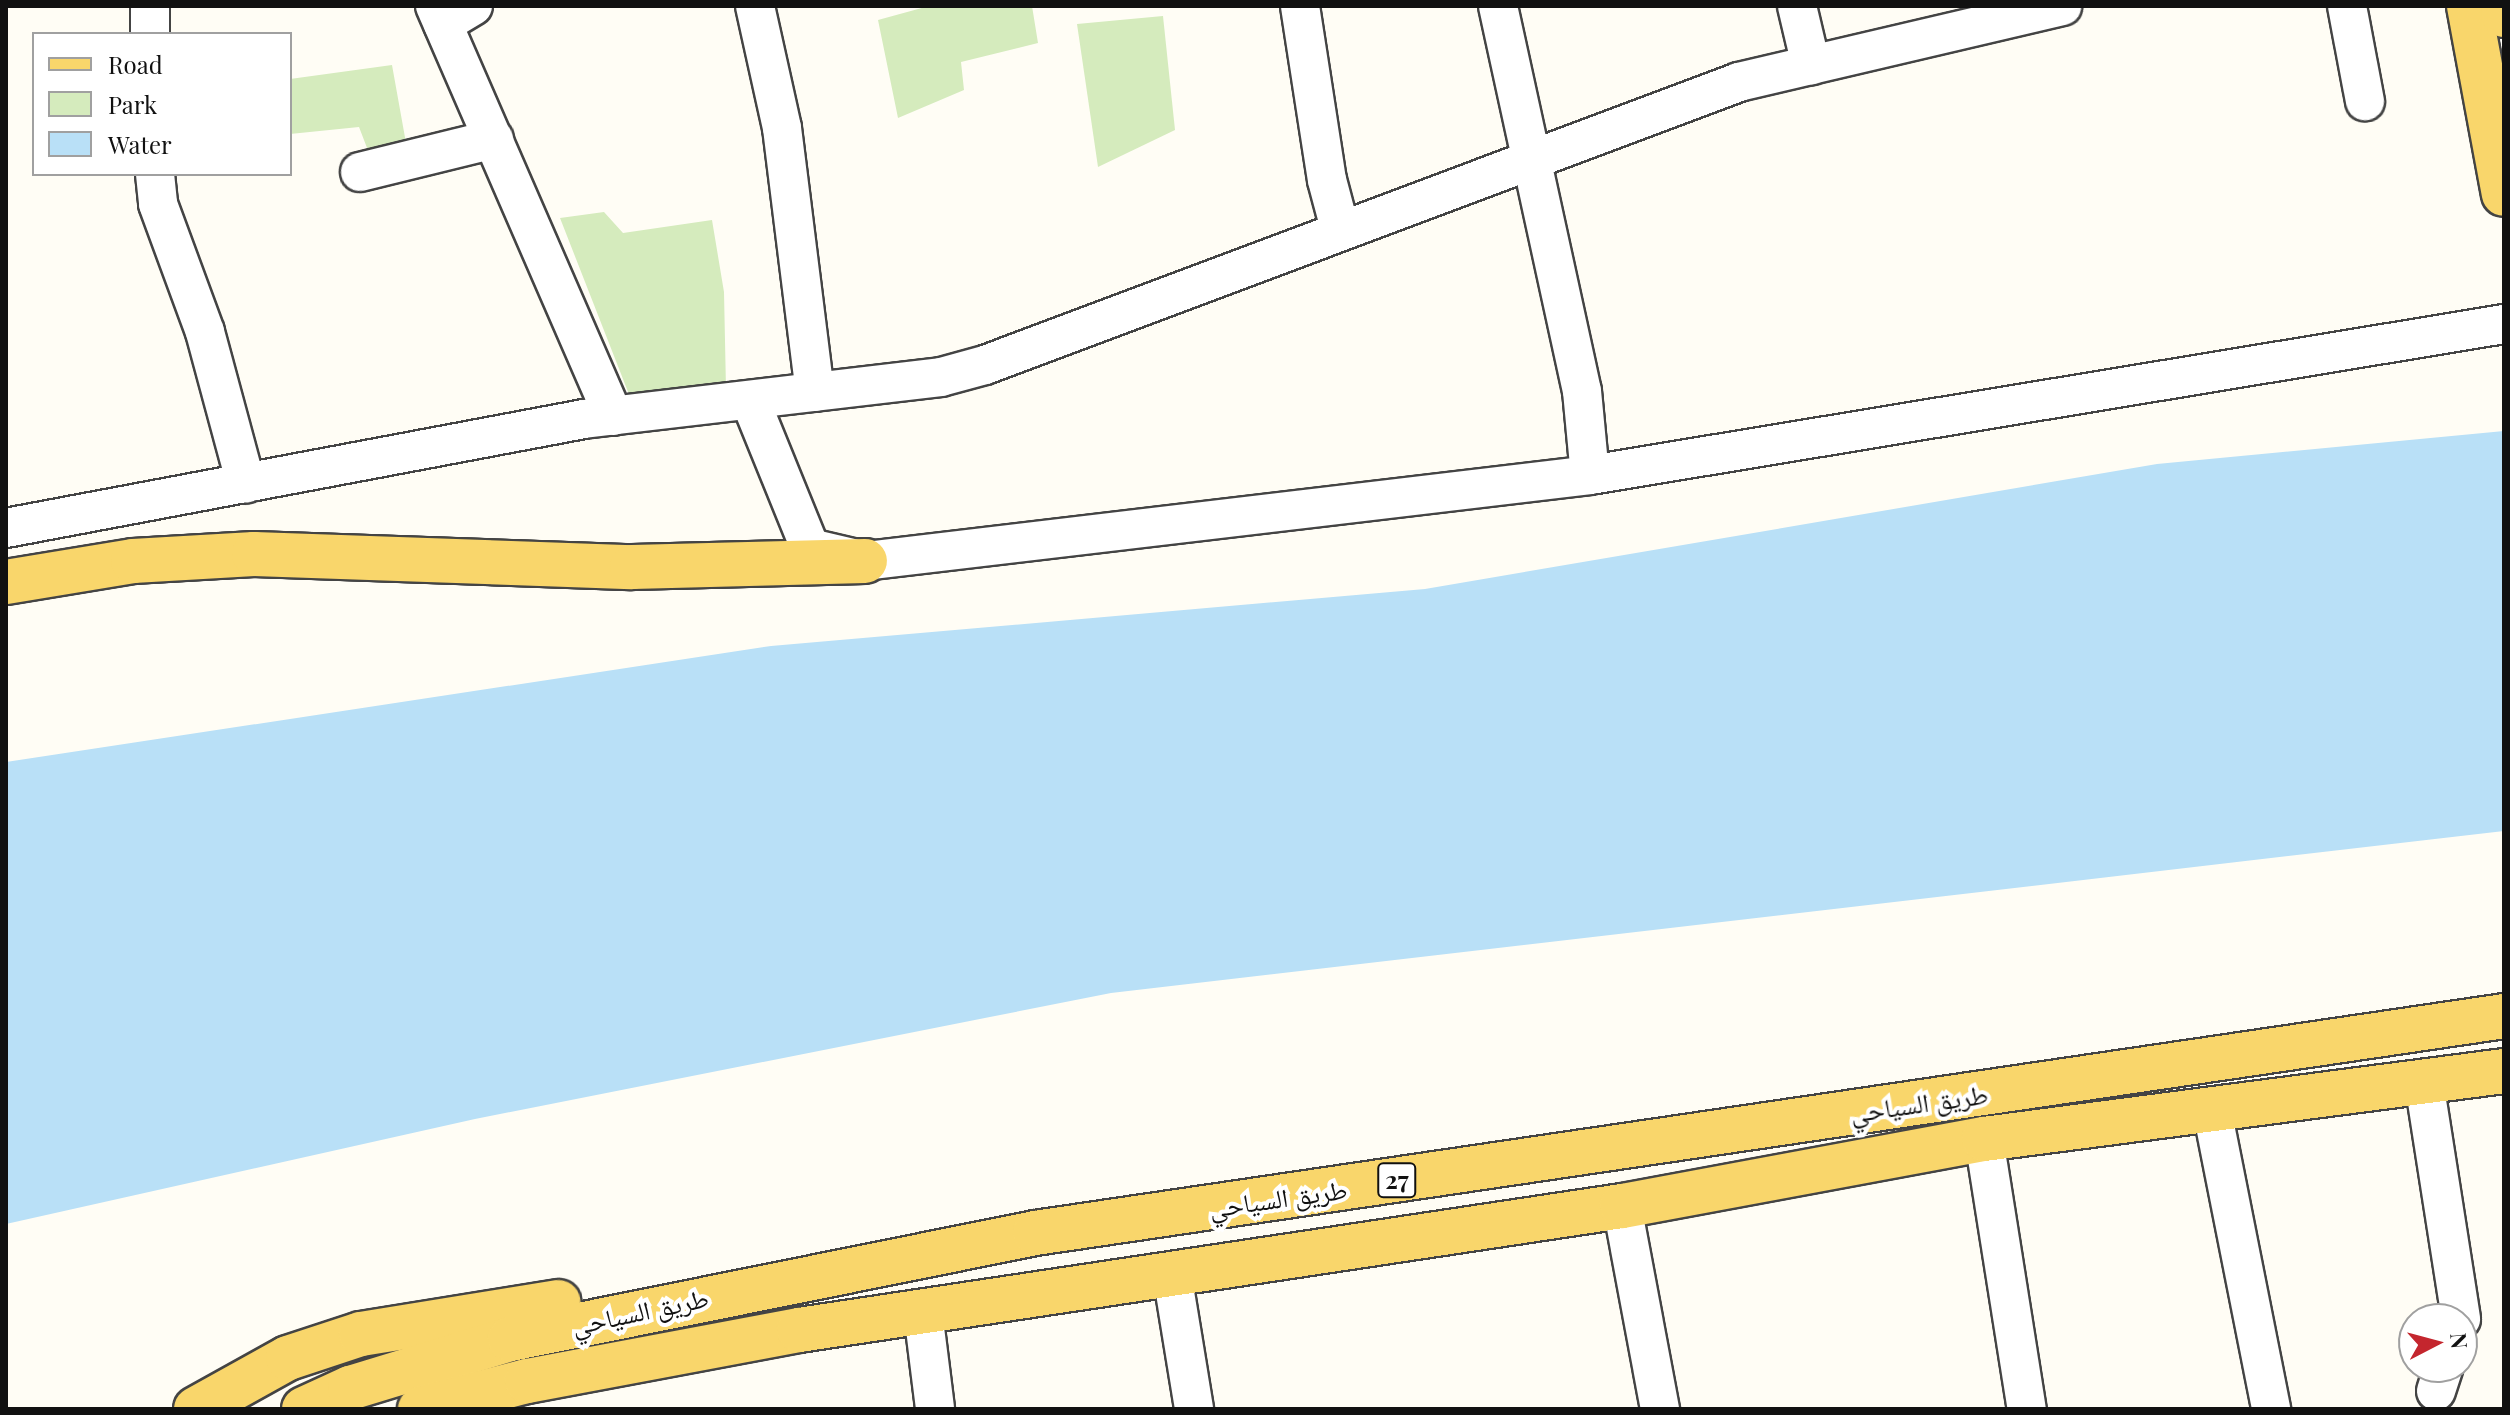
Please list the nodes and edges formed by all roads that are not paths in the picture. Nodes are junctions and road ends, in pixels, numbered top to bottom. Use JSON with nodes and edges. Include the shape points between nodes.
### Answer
{"nodes":[{"id":1,"x":150,"y":6,"type":"edge"},
{"id":2,"x":755,"y":6,"type":"edge"},
{"id":3,"x":1300,"y":6,"type":"edge"},
{"id":4,"x":1498,"y":6,"type":"edge"},
{"id":5,"x":1797,"y":6,"type":"edge"},
{"id":6,"x":2062,"y":6,"type":"edge"},
{"id":7,"x":2347,"y":6,"type":"edge"},
{"id":8,"x":2469,"y":6,"type":"edge"},
{"id":9,"x":2503,"y":6,"type":"edge"},
{"id":10,"x":2015,"y":11,"type":"edge"},
{"id":11,"x":450,"y":12,"type":"edge"},
{"id":12,"x":2504,"y":15,"type":"edge"},
{"id":13,"x":150,"y":32,"type":"edge"},
{"id":14,"x":1811,"y":65,"type":"junction"},
{"id":15,"x":2365,"y":101,"type":"dead end"},
{"id":16,"x":494,"y":139,"type":"junction"},
{"id":17,"x":1529,"y":158,"type":"junction"},
{"id":18,"x":360,"y":172,"type":"dead end"},
{"id":19,"x":155,"y":176,"type":"edge"},
{"id":20,"x":2504,"y":194,"type":"edge"},
{"id":21,"x":1340,"y":229,"type":"junction"},
{"id":22,"x":2504,"y":324,"type":"edge"},
{"id":23,"x":815,"y":392,"type":"junction"},
{"id":24,"x":750,"y":400,"type":"junction"},
{"id":25,"x":613,"y":416,"type":"junction"},
{"id":26,"x":1590,"y":475,"type":"junction"},
{"id":27,"x":246,"y":484,"type":"junction"},
{"id":28,"x":6,"y":528,"type":"edge"},
{"id":29,"x":865,"y":561,"type":"junction"},
{"id":30,"x":6,"y":582,"type":"edge"},
{"id":31,"x":2504,"y":1016,"type":"edge"},
{"id":32,"x":2504,"y":1071,"type":"edge"},
{"id":33,"x":2424,"y":1082,"type":"junction"},
{"id":34,"x":2212,"y":1110,"type":"junction"},
{"id":35,"x":1984,"y":1139,"type":"junction"},
{"id":36,"x":1622,"y":1206,"type":"junction"},
{"id":37,"x":1166,"y":1215,"type":"junction"},
{"id":38,"x":1035,"y":1233,"type":"junction"},
{"id":39,"x":1172,"y":1274,"type":"junction"},
{"id":40,"x":2459,"y":1303,"type":"edge"},
{"id":41,"x":923,"y":1312,"type":"junction"},
{"id":42,"x":1652,"y":1406,"type":"edge"},
{"id":43,"x":196,"y":1409,"type":"edge"},
{"id":44,"x":304,"y":1409,"type":"edge"},
{"id":45,"x":420,"y":1409,"type":"edge"},
{"id":46,"x":935,"y":1409,"type":"edge"},
{"id":47,"x":1194,"y":1409,"type":"edge"},
{"id":48,"x":2027,"y":1409,"type":"edge"},
{"id":49,"x":2271,"y":1409,"type":"edge"}],
"edges":[{"from":1,"to":13,"type":"street"},
{"from":2,"to":23,"type":"street","via":[[782,128]]},
{"from":3,"to":21,"type":"street","via":[[1327,180]]},
{"from":4,"to":17,"type":"street"},
{"from":5,"to":14,"type":"street"},
{"from":6,"to":10,"type":"street"},
{"from":7,"to":15,"type":"street"},
{"from":8,"to":20,"type":"main road"},
{"from":9,"to":12,"type":"main road"},
{"from":10,"to":14,"type":"street"},
{"from":11,"to":16,"type":"street"},
{"from":14,"to":17,"type":"street","via":[[1739,82]]},
{"from":16,"to":18,"type":"street"},
{"from":16,"to":25,"type":"street"},
{"from":17,"to":21,"type":"street"},
{"from":17,"to":26,"type":"street","via":[[1582,391]]},
{"from":19,"to":27,"type":"street","via":[[158,204],[205,332]]},
{"from":21,"to":23,"type":"street","via":[[985,365],[941,377]]},
{"from":22,"to":26,"type":"street"},
{"from":23,"to":24,"type":"street"},
{"from":24,"to":25,"type":"street"},
{"from":24,"to":29,"type":"street","via":[[810,548]]},
{"from":25,"to":27,"type":"street"},
{"from":26,"to":29,"type":"street"},
{"from":27,"to":28,"type":"street"},
{"from":29,"to":30,"type":"main road","via":[[644,567],[254,554],[133,561]]},
{"from":31,"to":37,"type":"main road","name":"طريق السياحي","number":"27"},
{"from":32,"to":33,"type":"main road","name":"طريق السياحي","number":"27"},
{"from":33,"to":34,"type":"main road","name":"طريق السياحي","number":"27"},
{"from":33,"to":40,"type":"street"},
{"from":34,"to":35,"type":"main road","name":"طريق السياحي","number":"27"},
{"from":34,"to":49,"type":"street"},
{"from":35,"to":36,"type":"main road","name":"طريق السياحي","number":"27"},
{"from":35,"to":48,"type":"street"},
{"from":36,"to":39,"type":"main road","name":"طريق السياحي","number":"27"},
{"from":36,"to":42,"type":"street"},
{"from":37,"to":38,"type":"main road","name":"طريق السياحي","number":"27"},
{"from":37,"to":39,"type":"main road"},
{"from":38,"to":43,"type":"main road","via":[[361,1334],[288,1358]]},
{"from":38,"to":44,"type":"main road","name":"طريق السياحي","number":"27","via":[[510,1339],[350,1388]]},
{"from":39,"to":41,"type":"main road","name":"طريق السياحي","number":"27"},
{"from":39,"to":47,"type":"street"},
{"from":41,"to":45,"type":"main road","name":"طريق السياحي","number":"27","via":[[527,1381]]},
{"from":41,"to":46,"type":"street"}]}
